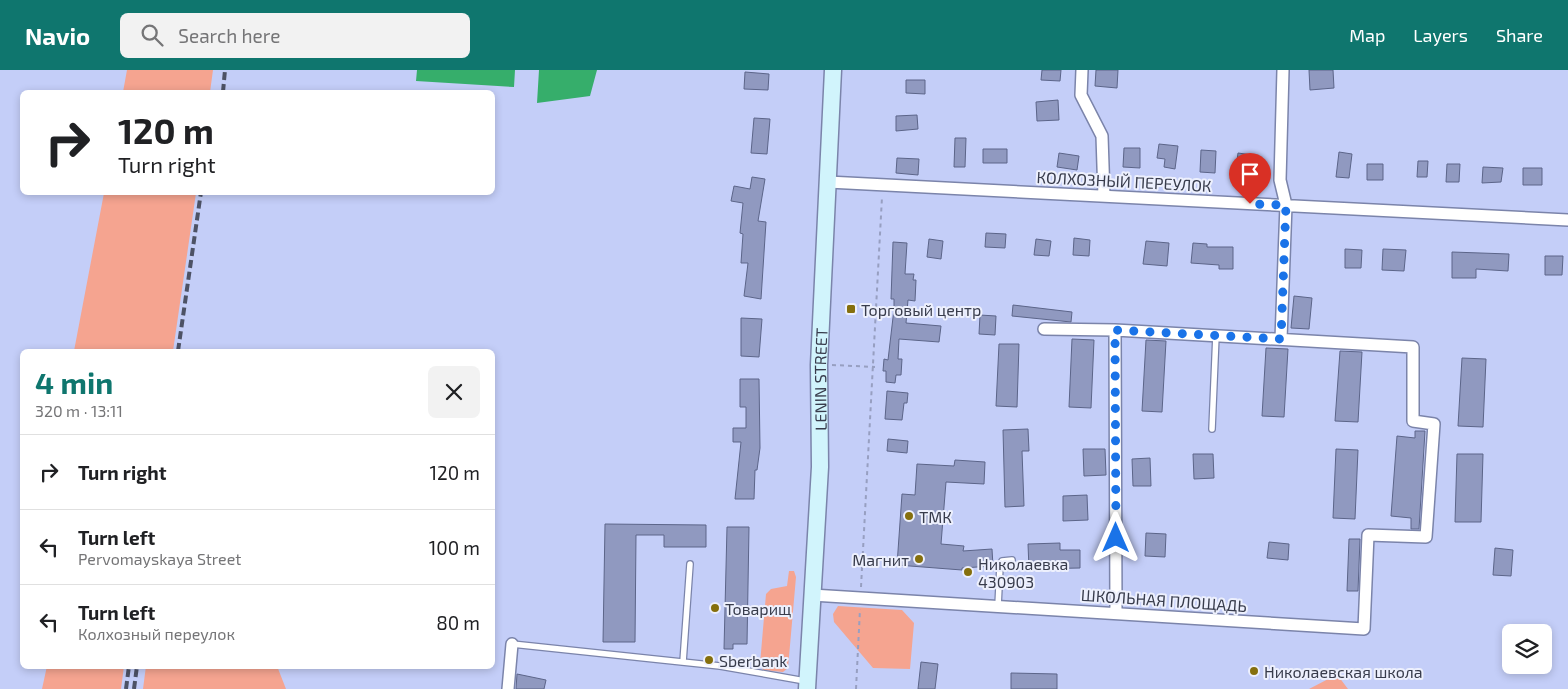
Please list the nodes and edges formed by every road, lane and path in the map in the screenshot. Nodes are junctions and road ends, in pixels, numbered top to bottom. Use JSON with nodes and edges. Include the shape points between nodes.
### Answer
{"nodes":[{"id":1,"x":833,"y":70,"type":"edge"},
{"id":2,"x":1082,"y":70,"type":"edge"},
{"id":3,"x":1283,"y":70,"type":"edge"},
{"id":4,"x":828,"y":182,"type":"junction"},
{"id":5,"x":883,"y":185,"type":"junction"},
{"id":6,"x":1104,"y":196,"type":"junction"},
{"id":7,"x":1286,"y":205,"type":"junction"},
{"id":8,"x":1568,"y":220,"type":"edge"},
{"id":9,"x":1044,"y":329,"type":"dead end"},
{"id":10,"x":1115,"y":330,"type":"junction"},
{"id":11,"x":1216,"y":335,"type":"junction"},
{"id":12,"x":1281,"y":339,"type":"junction"},
{"id":13,"x":820,"y":364,"type":"junction"},
{"id":14,"x":874,"y":367,"type":"junction"},
{"id":15,"x":1212,"y":429,"type":"dead end"},
{"id":16,"x":1012,"y":560,"type":"dead end"},
{"id":17,"x":690,"y":564,"type":"dead end"},
{"id":18,"x":812,"y":595,"type":"junction"},
{"id":19,"x":860,"y":598,"type":"junction"},
{"id":20,"x":998,"y":606,"type":"junction"},
{"id":21,"x":1116,"y":613,"type":"junction"},
{"id":22,"x":512,"y":644,"type":"joint"},
{"id":23,"x":683,"y":662,"type":"junction"},
{"id":24,"x":807,"y":685,"type":"edge"},
{"id":25,"x":508,"y":689,"type":"edge"},
{"id":26,"x":856,"y":689,"type":"edge"}],
"edges":[{"from":1,"to":4,"type":"main road","name":"LENIN STREET"},
{"from":2,"to":6,"type":"street","via":[[1081,95],[1102,136]]},
{"from":3,"to":7,"type":"street","via":[[1280,180]]},
{"from":4,"to":5,"type":"street","name":"КОЛХОЗНЫЙ ПЕРЕУЛОК"},
{"from":4,"to":13,"type":"main road","name":"LENIN STREET"},
{"from":5,"to":6,"type":"street","name":"КОЛХОЗНЫЙ ПЕРЕУЛОК"},
{"from":5,"to":14,"type":"path"},
{"from":6,"to":7,"type":"street","name":"КОЛХОЗНЫЙ ПЕРЕУЛОК"},
{"from":7,"to":8,"type":"street","name":"КОЛХОЗНЫЙ ПЕРЕУЛОК"},
{"from":7,"to":12,"type":"street"},
{"from":9,"to":10,"type":"street"},
{"from":10,"to":11,"type":"street"},
{"from":10,"to":21,"type":"street"},
{"from":11,"to":12,"type":"street"},
{"from":11,"to":15,"type":"lane"},
{"from":12,"to":21,"type":"street","name":"ШКОЛЬНАЯ ПЛОЩАДЬ","via":[[1412,347],[1412,421],[1434,424],[1426,537],[1368,535],[1364,629]]},
{"from":13,"to":14,"type":"path"},
{"from":13,"to":18,"type":"main road","name":"LENIN STREET","via":[[820,467]]},
{"from":14,"to":19,"type":"path"},
{"from":16,"to":20,"type":"lane","via":[[1002,561],[1000,566]]},
{"from":17,"to":23,"type":"lane"},
{"from":18,"to":19,"type":"street","name":"ШКОЛЬНАЯ ПЛОЩАДЬ"},
{"from":18,"to":24,"type":"main road","name":"LENIN STREET"},
{"from":19,"to":20,"type":"street","name":"ШКОЛЬНАЯ ПЛОЩАДЬ"},
{"from":19,"to":26,"type":"path"},
{"from":20,"to":21,"type":"street","name":"ШКОЛЬНАЯ ПЛОЩАДЬ"},
{"from":22,"to":23,"type":"lane"},
{"from":22,"to":25,"type":"street"},
{"from":23,"to":24,"type":"lane"}]}
